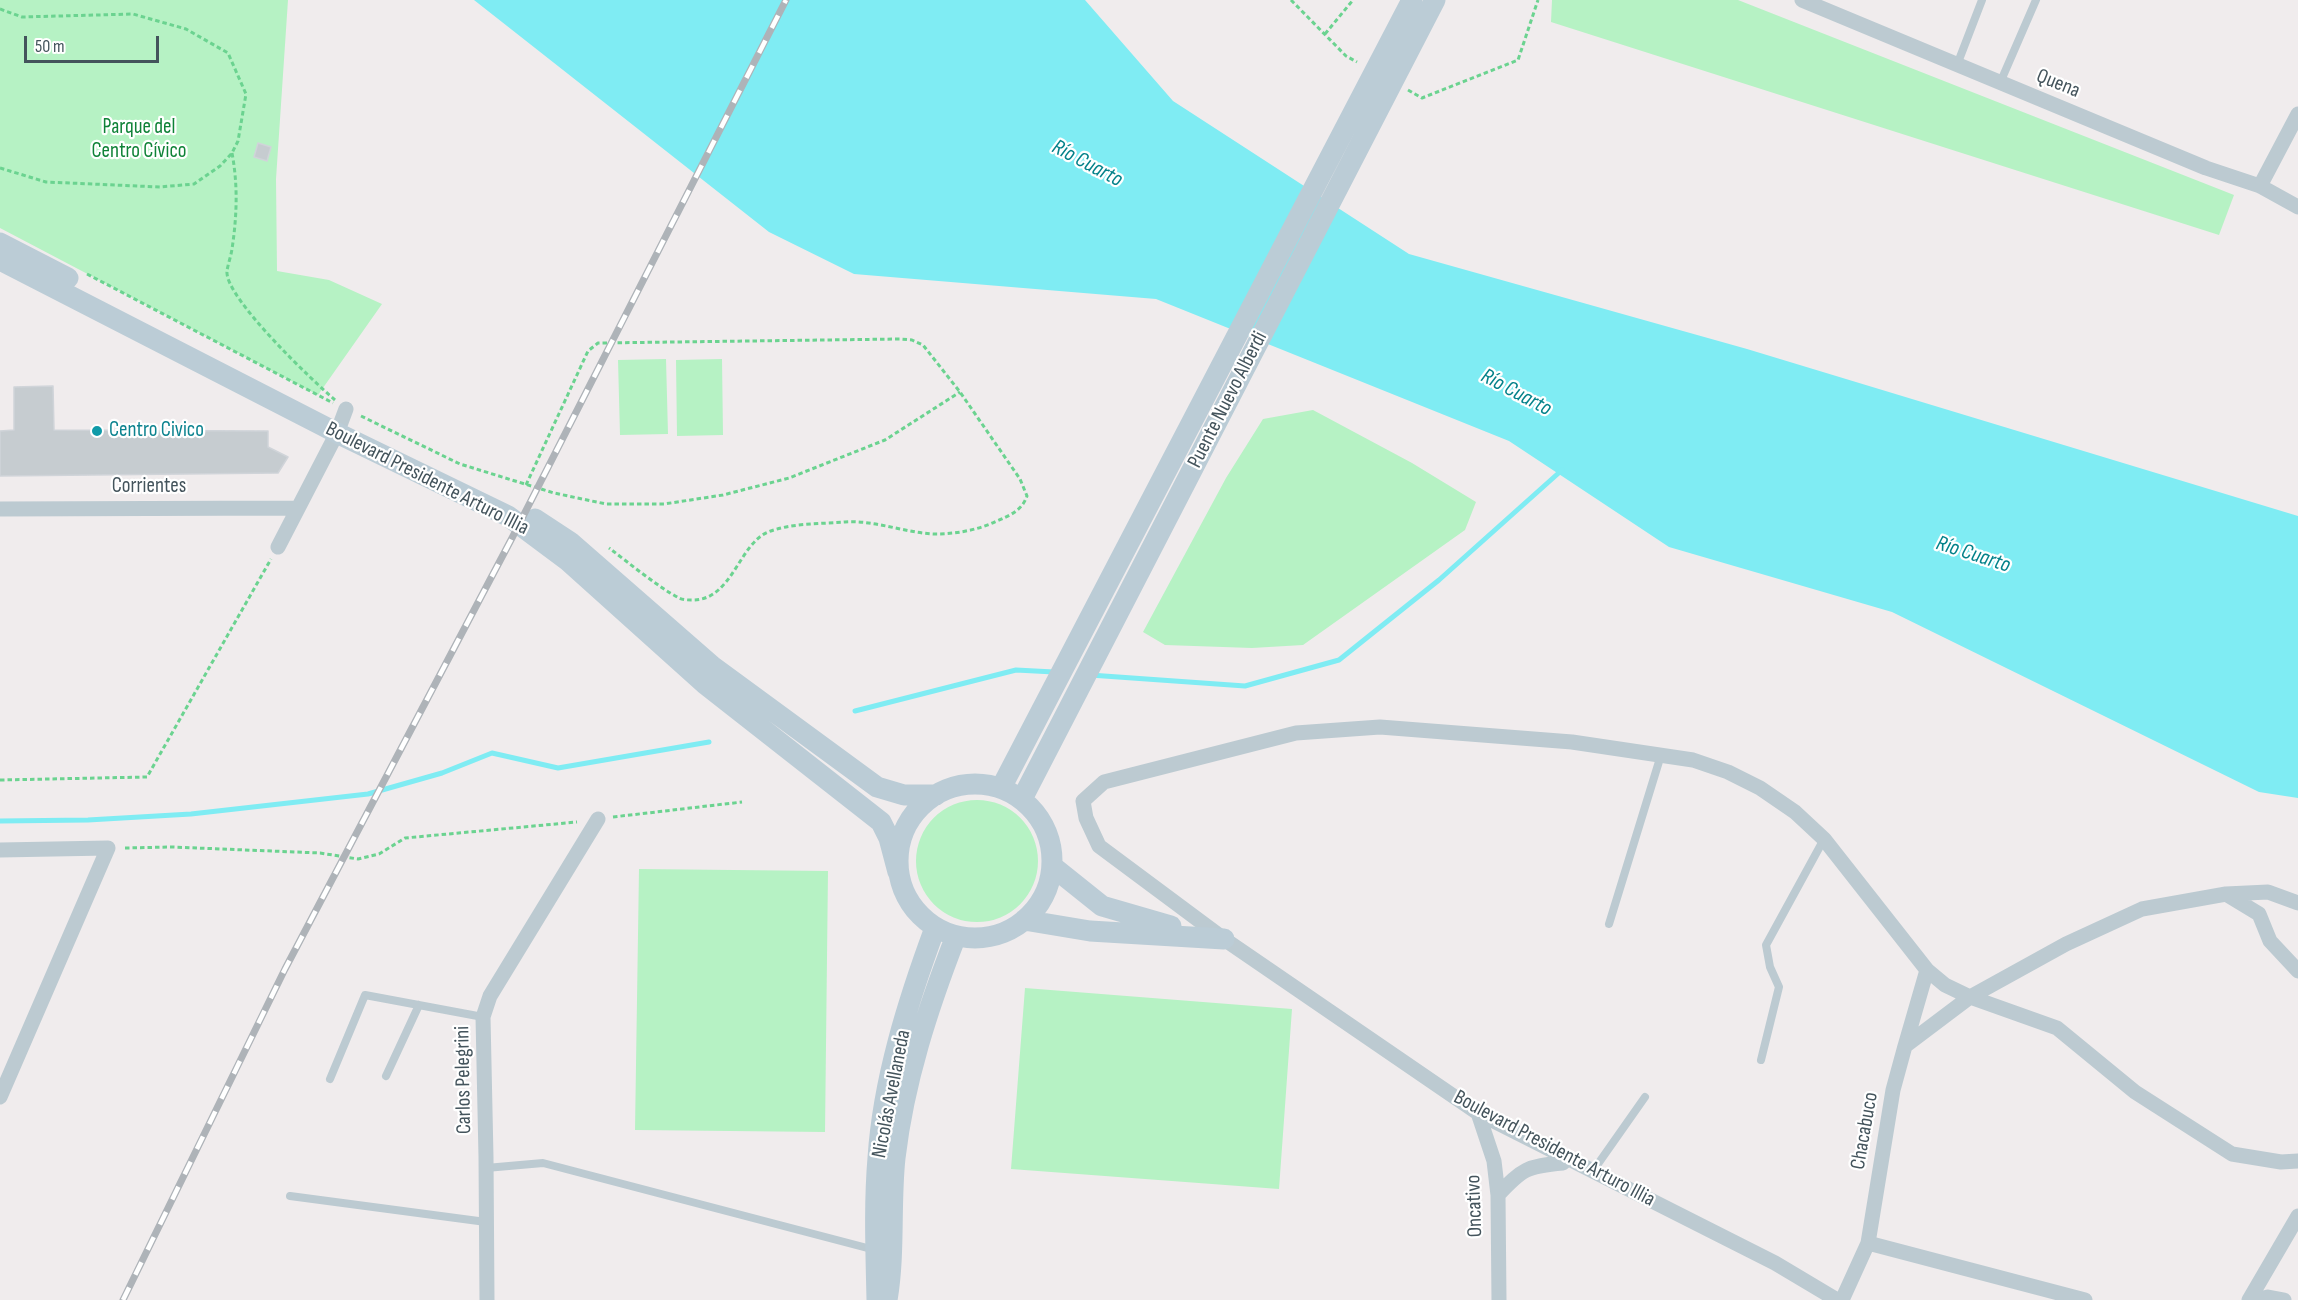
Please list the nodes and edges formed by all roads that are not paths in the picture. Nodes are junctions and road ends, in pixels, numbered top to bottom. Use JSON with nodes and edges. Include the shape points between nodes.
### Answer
{"nodes":[{"id":1,"x":1412,"y":0,"type":"edge"},
{"id":2,"x":1435,"y":0,"type":"edge"},
{"id":3,"x":1802,"y":0,"type":"edge"},
{"id":4,"x":1982,"y":0,"type":"edge"},
{"id":5,"x":2036,"y":0,"type":"edge"},
{"id":6,"x":1957,"y":64,"type":"junction"},
{"id":7,"x":2000,"y":83,"type":"junction"},
{"id":8,"x":2298,"y":114,"type":"edge"},
{"id":9,"x":2260,"y":186,"type":"junction"},
{"id":10,"x":2298,"y":207,"type":"edge"},
{"id":11,"x":0,"y":243,"type":"edge"},
{"id":12,"x":0,"y":260,"type":"edge"},
{"id":13,"x":342,"y":421,"type":"junction"},
{"id":14,"x":298,"y":508,"type":"junction"},
{"id":15,"x":0,"y":509,"type":"edge"},
{"id":16,"x":278,"y":547,"type":"road end"},
{"id":17,"x":1661,"y":755,"type":"junction"},
{"id":18,"x":1001,"y":788,"type":"junction"},
{"id":19,"x":936,"y":795,"type":"junction"},
{"id":20,"x":1022,"y":800,"type":"junction"},
{"id":21,"x":598,"y":819,"type":"road end"},
{"id":22,"x":1824,"y":838,"type":"junction"},
{"id":23,"x":0,"y":850,"type":"edge"},
{"id":24,"x":1052,"y":866,"type":"junction"},
{"id":25,"x":898,"y":872,"type":"junction"},
{"id":26,"x":2226,"y":894,"type":"junction"},
{"id":27,"x":2298,"y":903,"type":"edge"},
{"id":28,"x":1024,"y":921,"type":"junction"},
{"id":29,"x":1610,"y":924,"type":"dead end"},
{"id":30,"x":935,"y":928,"type":"junction"},
{"id":31,"x":956,"y":936,"type":"junction"},
{"id":32,"x":1224,"y":939,"type":"junction"},
{"id":33,"x":1927,"y":970,"type":"junction"},
{"id":34,"x":2298,"y":971,"type":"edge"},
{"id":35,"x":1970,"y":997,"type":"junction"},
{"id":36,"x":419,"y":1005,"type":"junction"},
{"id":37,"x":483,"y":1017,"type":"junction"},
{"id":38,"x":1905,"y":1046,"type":"junction"},
{"id":39,"x":1761,"y":1060,"type":"dead end"},
{"id":40,"x":386,"y":1076,"type":"dead end"},
{"id":41,"x":330,"y":1079,"type":"dead end"},
{"id":42,"x":1645,"y":1096,"type":"dead end"},
{"id":43,"x":0,"y":1097,"type":"edge"},
{"id":44,"x":1478,"y":1113,"type":"junction"},
{"id":45,"x":2298,"y":1161,"type":"edge"},
{"id":46,"x":1563,"y":1162,"type":"dead end"},
{"id":47,"x":486,"y":1168,"type":"junction"},
{"id":48,"x":1593,"y":1171,"type":"junction"},
{"id":49,"x":1498,"y":1195,"type":"junction"},
{"id":50,"x":290,"y":1196,"type":"dead end"},
{"id":51,"x":2298,"y":1216,"type":"edge"},
{"id":52,"x":486,"y":1222,"type":"junction"},
{"id":53,"x":1868,"y":1243,"type":"junction"},
{"id":54,"x":876,"y":1250,"type":"junction"},
{"id":55,"x":487,"y":1300,"type":"edge"},
{"id":56,"x":877,"y":1300,"type":"edge"},
{"id":57,"x":887,"y":1300,"type":"edge"},
{"id":58,"x":1498,"y":1300,"type":"edge"},
{"id":59,"x":1837,"y":1300,"type":"edge"},
{"id":60,"x":1842,"y":1300,"type":"edge"},
{"id":61,"x":2085,"y":1300,"type":"edge"},
{"id":62,"x":2249,"y":1300,"type":"edge"},
{"id":63,"x":2258,"y":1300,"type":"edge"},
{"id":64,"x":2284,"y":1300,"type":"edge"}],
"edges":[{"from":1,"to":18,"type":"main road","name":"Puente Nuevo Alberdi"},
{"from":2,"to":20,"type":"main road","name":"Puente Nuevo Alberdi"},
{"from":3,"to":6,"type":"street","name":"Quena"},
{"from":4,"to":6,"type":"lane"},
{"from":5,"to":7,"type":"lane"},
{"from":6,"to":7,"type":"street","name":"Quena"},
{"from":7,"to":9,"type":"street","name":"Quena","via":[[2206,168]]},
{"from":8,"to":9,"type":"street"},
{"from":9,"to":10,"type":"street","name":"Quena"},
{"from":11,"to":13,"type":"main road","name":"Boulevard Presidente Arturo Illia"},
{"from":12,"to":13,"type":"main road","name":"Boulevard Presidente Arturo Illia"},
{"from":13,"to":14,"type":"street"},
{"from":13,"to":19,"type":"main road","name":"Boulevard Presidente Arturo Illia","via":[[514,505],[570,542],[712,666],[877,787],[904,795]]},
{"from":13,"to":25,"type":"main road","name":"Boulevard Presidente Arturo Illia","via":[[540,538],[705,684],[881,822]]},
{"from":14,"to":15,"type":"street","name":"Corrientes"},
{"from":14,"to":16,"type":"street"},
{"from":17,"to":22,"type":"street","via":[[1693,760],[1760,788]]},
{"from":17,"to":29,"type":"lane"},
{"from":17,"to":32,"type":"street","name":"Boulevard Presidente Arturo Illia","via":[[1572,742],[1380,727],[1296,733],[1104,782],[1083,801],[1086,818],[1100,846]]},
{"from":18,"to":19,"type":"main road","via":[[981,784],[958,786]]},
{"from":18,"to":20,"type":"main road"},
{"from":19,"to":25,"type":"main road","via":[[913,815],[900,841]]},
{"from":20,"to":24,"type":"main road","via":[[1038,817],[1049,840]]},
{"from":21,"to":37,"type":"street","name":"Carlos Pelegrini","via":[[490,996]]},
{"from":22,"to":33,"type":"street"},
{"from":22,"to":39,"type":"lane","via":[[1766,945],[1779,987]]},
{"from":23,"to":43,"type":"street","via":[[108,848]]},
{"from":24,"to":28,"type":"main road","via":[[1048,887]]},
{"from":24,"to":32,"type":"main road","via":[[1102,906]]},
{"from":25,"to":30,"type":"main road","via":[[904,894],[918,914]]},
{"from":26,"to":27,"type":"street","via":[[2268,892]]},
{"from":26,"to":34,"type":"street","via":[[2259,914],[2270,941]]},
{"from":26,"to":35,"type":"street","via":[[2142,909],[2066,944]]},
{"from":28,"to":31,"type":"main road","via":[[990,937]]},
{"from":28,"to":32,"type":"main road","via":[[1090,931]]},
{"from":30,"to":31,"type":"main road"},
{"from":30,"to":54,"type":"main road","name":"Nicolás Avellaneda","via":[[894,1060],[884,1110],[878,1158]]},
{"from":31,"to":57,"type":"main road","name":"Nicolás Avellaneda","via":[[912,1067],[900,1118]]},
{"from":32,"to":44,"type":"street","name":"Boulevard Presidente Arturo Illia"},
{"from":33,"to":35,"type":"street","via":[[1945,985]]},
{"from":33,"to":38,"type":"street","name":"Chacabuco"},
{"from":35,"to":38,"type":"street"},
{"from":35,"to":45,"type":"street","via":[[2056,1028],[2134,1092],[2232,1154]]},
{"from":36,"to":37,"type":"lane"},
{"from":36,"to":40,"type":"lane"},
{"from":36,"to":41,"type":"lane","via":[[365,994]]},
{"from":37,"to":47,"type":"street","name":"Carlos Pelegrini"},
{"from":38,"to":53,"type":"street","name":"Chacabuco","via":[[1893,1090]]},
{"from":42,"to":48,"type":"lane"},
{"from":44,"to":48,"type":"street","name":"Boulevard Presidente Arturo Illia"},
{"from":44,"to":49,"type":"street","name":"Oncativo","via":[[1494,1161]]},
{"from":46,"to":49,"type":"street","via":[[1534,1166],[1517,1175]]},
{"from":47,"to":52,"type":"street","name":"Carlos Pelegrini"},
{"from":47,"to":54,"type":"lane","via":[[543,1163]]},
{"from":48,"to":59,"type":"street","name":"Boulevard Presidente Arturo Illia","via":[[1775,1263]]},
{"from":49,"to":58,"type":"street","name":"Oncativo"},
{"from":50,"to":52,"type":"lane"},
{"from":51,"to":62,"type":"street"},
{"from":52,"to":55,"type":"street","name":"Carlos Pelegrini"},
{"from":53,"to":60,"type":"street","name":"Chacabuco"},
{"from":53,"to":61,"type":"street"},
{"from":54,"to":56,"type":"main road","name":"Nicolás Avellaneda"},
{"from":63,"to":64,"type":"street"}]}
